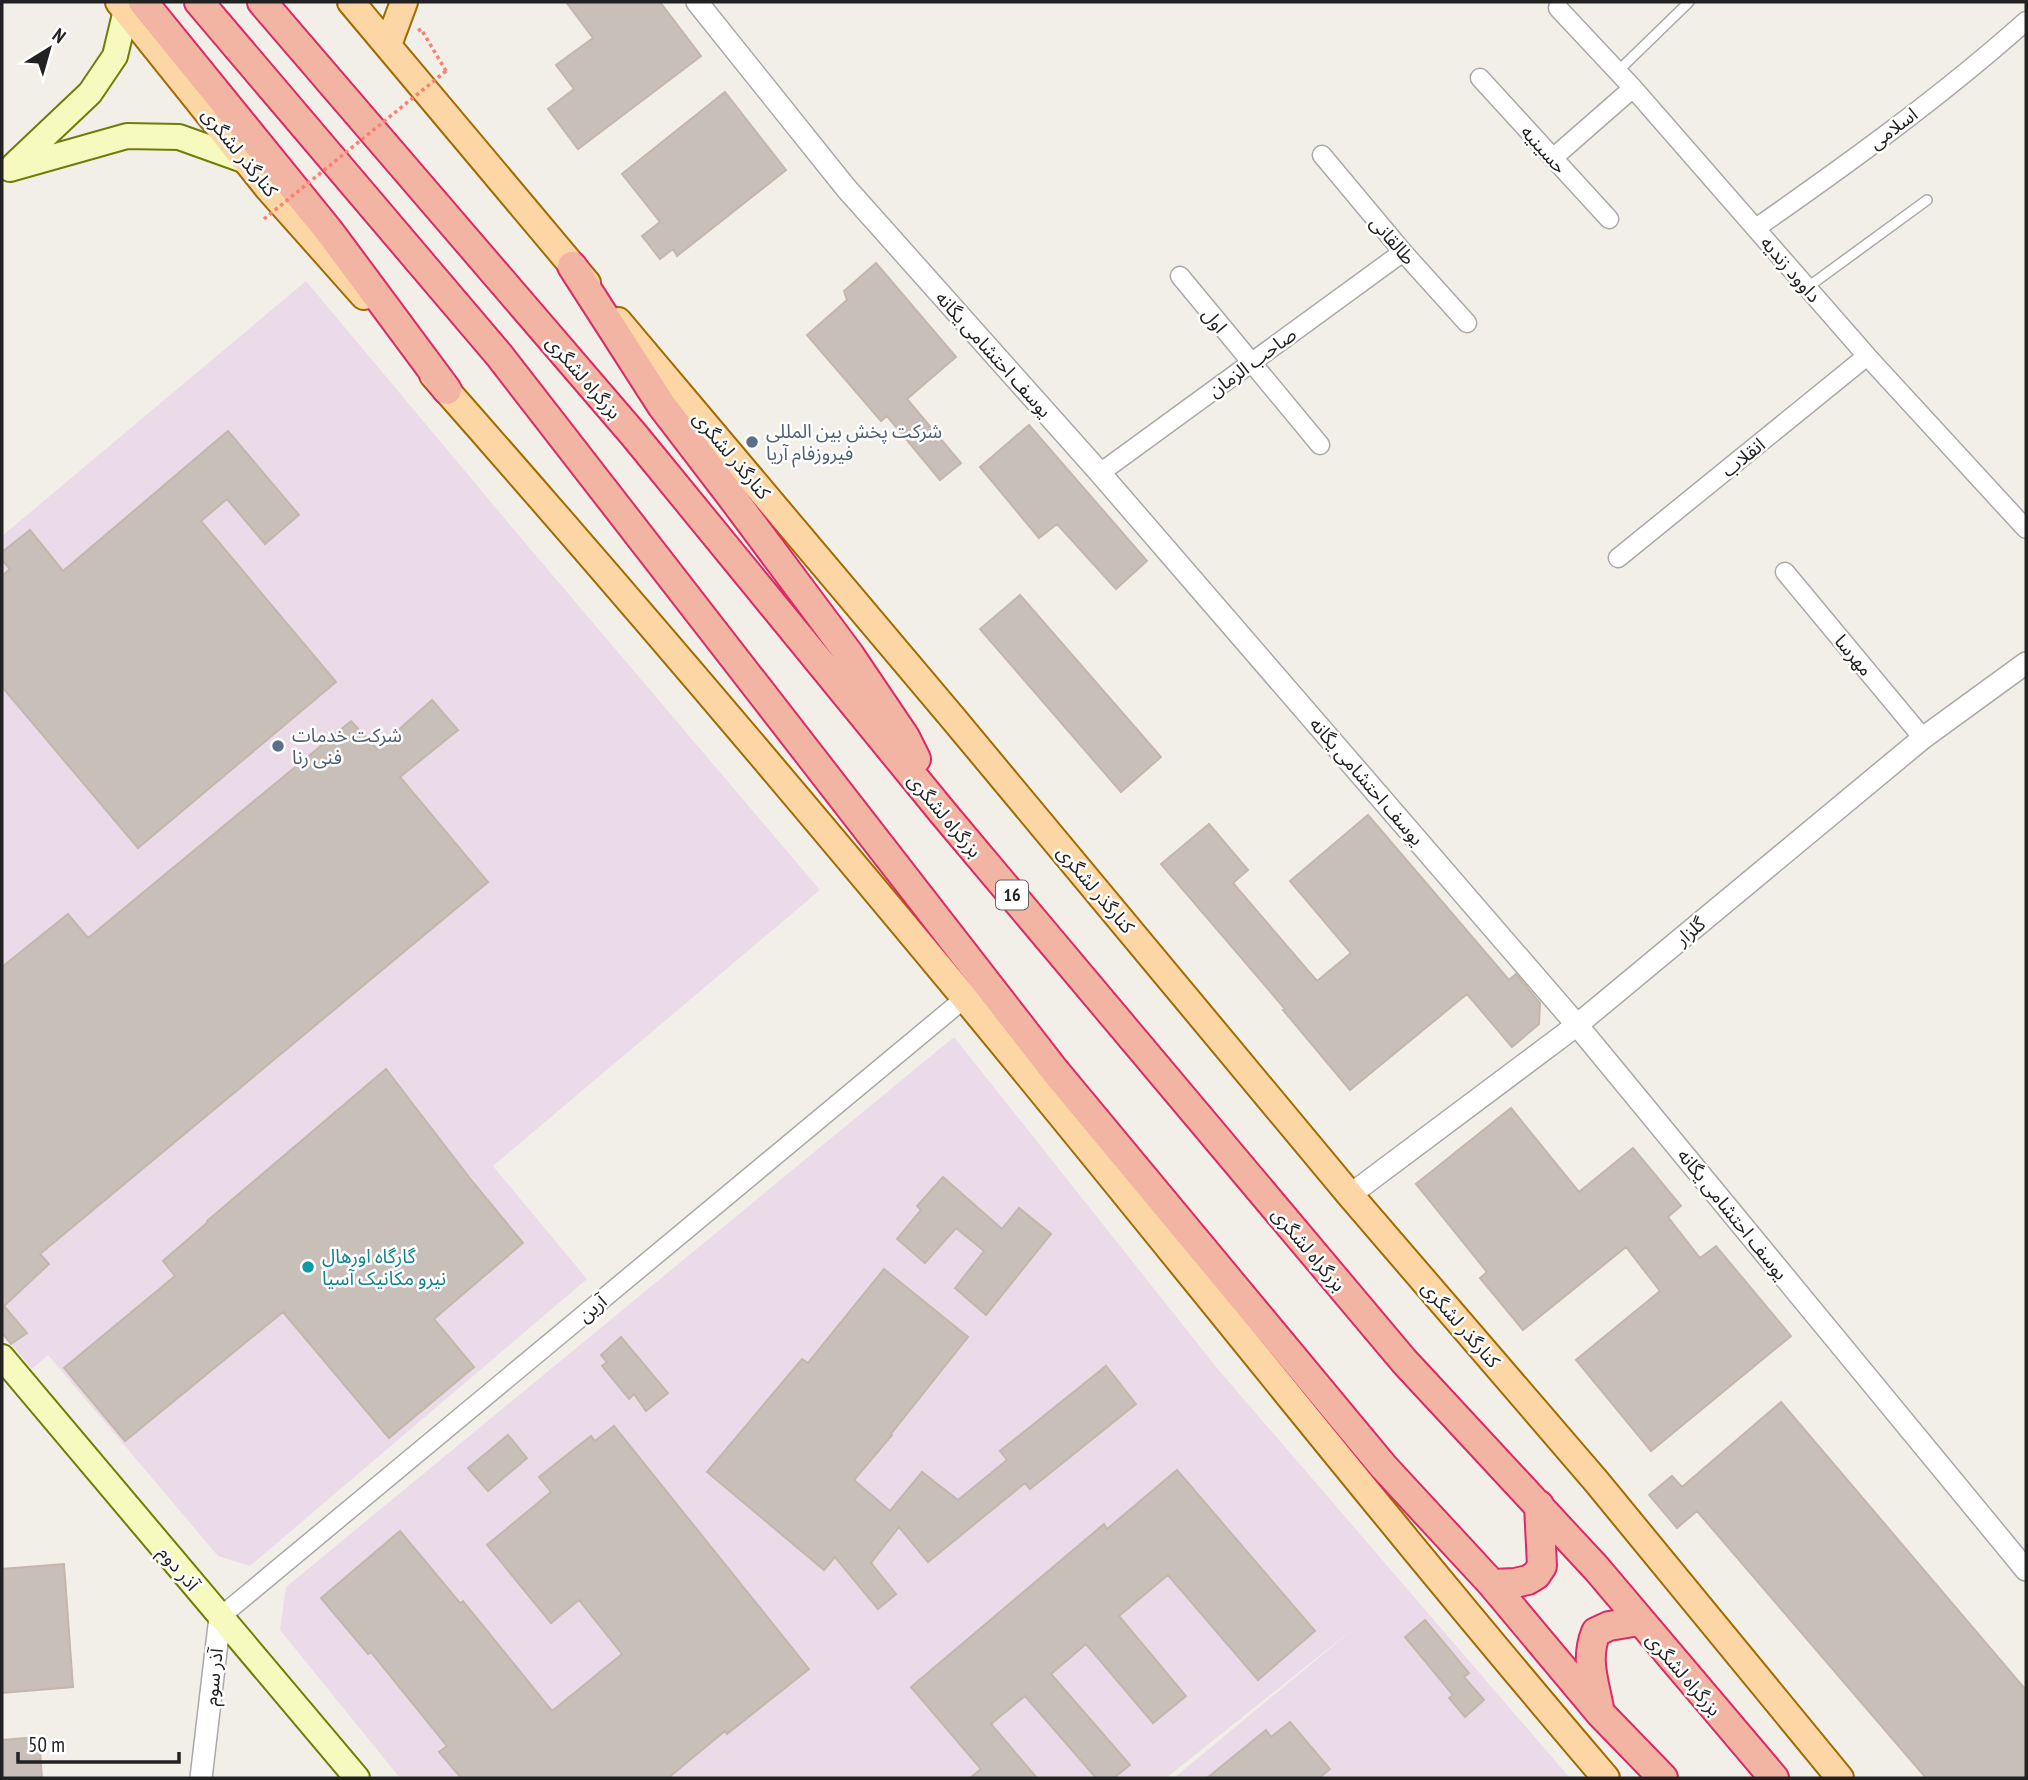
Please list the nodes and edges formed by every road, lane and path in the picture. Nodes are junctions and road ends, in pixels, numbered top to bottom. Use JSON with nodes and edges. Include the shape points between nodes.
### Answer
{"nodes":[{"id":1,"x":199,"y":2,"type":"edge"},
{"id":2,"x":262,"y":2,"type":"edge"},
{"id":3,"x":351,"y":2,"type":"edge"},
{"id":4,"x":404,"y":2,"type":"edge"},
{"id":5,"x":696,"y":2,"type":"edge"},
{"id":6,"x":1689,"y":2,"type":"edge"},
{"id":7,"x":129,"y":5,"type":"edge"},
{"id":8,"x":1558,"y":8,"type":"dead end"},
{"id":9,"x":2026,"y":21,"type":"edge"},
{"id":10,"x":388,"y":45,"type":"junction"},
{"id":11,"x":1618,"y":72,"type":"junction"},
{"id":12,"x":1480,"y":78,"type":"dead end"},
{"id":13,"x":1633,"y":88,"type":"junction"},
{"id":14,"x":1322,"y":155,"type":"dead end"},
{"id":15,"x":1553,"y":158,"type":"junction"},
{"id":16,"x":246,"y":161,"type":"junction"},
{"id":17,"x":6,"y":171,"type":"edge"},
{"id":18,"x":1927,"y":200,"type":"dead end"},
{"id":19,"x":264,"y":219,"type":"dead end"},
{"id":20,"x":1609,"y":219,"type":"dead end"},
{"id":21,"x":1756,"y":228,"type":"junction"},
{"id":22,"x":1403,"y":252,"type":"junction"},
{"id":23,"x":572,"y":266,"type":"junction"},
{"id":24,"x":1180,"y":276,"type":"dead end"},
{"id":25,"x":1808,"y":287,"type":"junction"},
{"id":26,"x":1467,"y":324,"type":"dead end"},
{"id":27,"x":1867,"y":356,"type":"junction"},
{"id":28,"x":1250,"y":363,"type":"junction"},
{"id":29,"x":447,"y":390,"type":"junction"},
{"id":30,"x":1320,"y":445,"type":"dead end"},
{"id":31,"x":1100,"y":473,"type":"junction"},
{"id":32,"x":2026,"y":529,"type":"edge"},
{"id":33,"x":1618,"y":558,"type":"dead end"},
{"id":34,"x":1785,"y":572,"type":"dead end"},
{"id":35,"x":2026,"y":663,"type":"edge"},
{"id":36,"x":1923,"y":738,"type":"junction"},
{"id":37,"x":944,"y":814,"type":"junction"},
{"id":38,"x":965,"y":998,"type":"junction"},
{"id":39,"x":1577,"y":1025,"type":"junction"},
{"id":40,"x":1350,"y":1195,"type":"junction"},
{"id":41,"x":2,"y":1357,"type":"edge"},
{"id":42,"x":1539,"y":1505,"type":"junction"},
{"id":43,"x":2026,"y":1570,"type":"edge"},
{"id":44,"x":1492,"y":1584,"type":"junction"},
{"id":45,"x":219,"y":1617,"type":"junction"},
{"id":46,"x":1639,"y":1621,"type":"junction"},
{"id":47,"x":1600,"y":1713,"type":"junction"},
{"id":48,"x":201,"y":1778,"type":"edge"},
{"id":49,"x":357,"y":1778,"type":"edge"},
{"id":50,"x":1606,"y":1778,"type":"edge"},
{"id":51,"x":1662,"y":1778,"type":"edge"},
{"id":52,"x":1774,"y":1778,"type":"edge"},
{"id":53,"x":1840,"y":1778,"type":"edge"}],
"edges":[{"from":1,"to":44,"type":"highway","via":[[499,355],[1055,1071],[1383,1466]]},
{"from":2,"to":37,"type":"highway","name":"بزرگراه لشگری","number":"16","via":[[635,435]]},
{"from":3,"to":10,"type":"main road","name":"کنارگذر لشگری"},
{"from":4,"to":10,"type":"main road"},
{"from":5,"to":31,"type":"street","name":"یوسف احتشامی یگانه","via":[[846,188]]},
{"from":6,"to":11,"type":"lane"},
{"from":7,"to":16,"type":"main road","name":"کنارگذر لشگری"},
{"from":7,"to":17,"type":"main road","via":[[115,56],[90,93]]},
{"from":7,"to":29,"type":"highway","via":[[329,231]]},
{"from":8,"to":11,"type":"street","name":"داوود زندیه"},
{"from":9,"to":21,"type":"street","name":"اسلامی","via":[[1982,60]]},
{"from":10,"to":19,"type":"path","bridge":true,"via":[[422,29],[446,71]]},
{"from":10,"to":23,"type":"main road","name":"کنارگذر لشگری"},
{"from":11,"to":13,"type":"street","name":"داوود زندیه"},
{"from":12,"to":15,"type":"street","name":"حسینیه"},
{"from":13,"to":15,"type":"street"},
{"from":13,"to":21,"type":"street","name":"داوود زندیه"},
{"from":14,"to":22,"type":"street","name":"طالقانی"},
{"from":15,"to":20,"type":"street","name":"حسینیه"},
{"from":16,"to":17,"type":"main road","via":[[179,136],[127,136]]},
{"from":16,"to":29,"type":"main road","name":"کنارگذر لشگری"},
{"from":18,"to":25,"type":"lane"},
{"from":21,"to":25,"type":"street","name":"داوود زندیه"},
{"from":22,"to":26,"type":"street","name":"طالقانی"},
{"from":22,"to":28,"type":"street","name":"صاحب الزمان"},
{"from":23,"to":37,"type":"highway","via":[[662,407],[849,654],[905,737]]},
{"from":23,"to":40,"type":"main road","name":"کنارگذر لشگری"},
{"from":24,"to":28,"type":"street","name":"اول"},
{"from":25,"to":27,"type":"street","name":"داوود زندیه"},
{"from":27,"to":32,"type":"street","name":"داوود زندیه"},
{"from":27,"to":33,"type":"street","name":"انقلاب"},
{"from":28,"to":30,"type":"street","name":"اول"},
{"from":28,"to":31,"type":"street","name":"صاحب الزمان"},
{"from":29,"to":38,"type":"main road","name":"کنارگذر لشگری"},
{"from":31,"to":39,"type":"street","name":"یوسف احتشامی یگانه"},
{"from":34,"to":36,"type":"street","name":"مهرسا"},
{"from":35,"to":36,"type":"street","name":"گلزار"},
{"from":36,"to":39,"type":"street","name":"گلزار"},
{"from":37,"to":42,"type":"highway","name":"بزرگراه لشگری","number":"16","via":[[1404,1361]]},
{"from":38,"to":45,"type":"street","name":"آرین"},
{"from":38,"to":50,"type":"main road","name":"کنارگذر لشگری"},
{"from":39,"to":40,"type":"street","name":"گلزار"},
{"from":39,"to":43,"type":"street","name":"یوسف احتشامی یگانه"},
{"from":40,"to":53,"type":"main road","name":"کنارگذر لشگری","via":[[1596,1481]]},
{"from":41,"to":45,"type":"main road","name":"آذر دوم"},
{"from":42,"to":44,"type":"highway","via":[[1542,1566],[1528,1580]]},
{"from":42,"to":46,"type":"highway","name":"بزرگراه لشگری","number":"16"},
{"from":44,"to":47,"type":"highway"},
{"from":45,"to":48,"type":"street","name":"آذر سوم"},
{"from":45,"to":49,"type":"main road","name":"آذر دوم"},
{"from":46,"to":47,"type":"highway","via":[[1596,1632],[1590,1646]]},
{"from":46,"to":52,"type":"highway","name":"بزرگراه لشگری","number":"16"},
{"from":47,"to":51,"type":"highway"}]}
